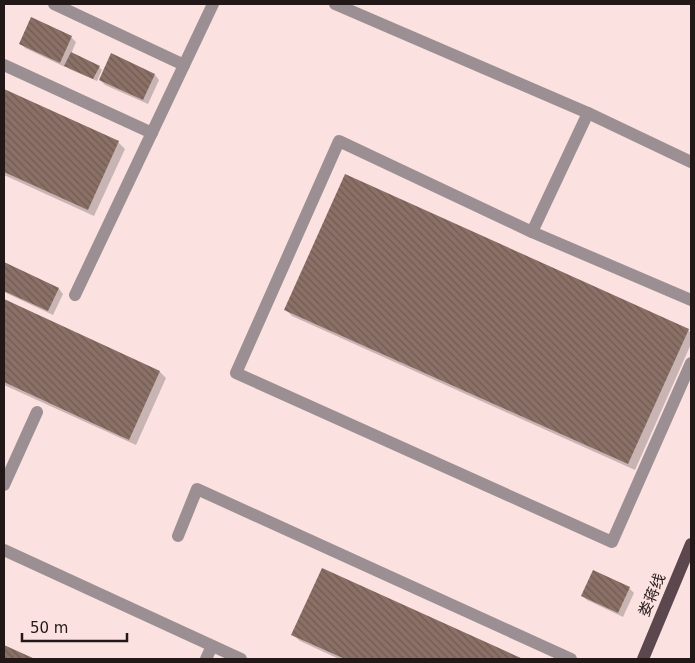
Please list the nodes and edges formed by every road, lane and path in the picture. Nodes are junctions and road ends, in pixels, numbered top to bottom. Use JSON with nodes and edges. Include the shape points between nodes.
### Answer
{"nodes":[{"id":1,"x":54,"y":4,"type":"edge"},
{"id":2,"x":213,"y":4,"type":"edge"},
{"id":3,"x":335,"y":4,"type":"edge"},
{"id":4,"x":4,"y":65,"type":"edge"},
{"id":5,"x":184,"y":65,"type":"junction"},
{"id":6,"x":588,"y":113,"type":"junction"},
{"id":7,"x":152,"y":133,"type":"junction"},
{"id":8,"x":691,"y":162,"type":"edge"},
{"id":9,"x":532,"y":232,"type":"junction"},
{"id":10,"x":75,"y":295,"type":"dead end"},
{"id":11,"x":691,"y":300,"type":"edge"},
{"id":12,"x":691,"y":363,"type":"edge"},
{"id":13,"x":37,"y":412,"type":"dead end"},
{"id":14,"x":4,"y":485,"type":"edge"},
{"id":15,"x":178,"y":536,"type":"dead end"},
{"id":16,"x":691,"y":544,"type":"edge"},
{"id":17,"x":4,"y":550,"type":"edge"},
{"id":18,"x":212,"y":646,"type":"junction"},
{"id":19,"x":206,"y":659,"type":"edge"},
{"id":20,"x":241,"y":659,"type":"edge"},
{"id":21,"x":571,"y":659,"type":"edge"},
{"id":22,"x":643,"y":659,"type":"edge"}],
"edges":[{"from":1,"to":5,"type":"street"},
{"from":2,"to":5,"type":"street"},
{"from":3,"to":6,"type":"street"},
{"from":4,"to":7,"type":"street"},
{"from":5,"to":7,"type":"street"},
{"from":6,"to":8,"type":"street"},
{"from":6,"to":9,"type":"street"},
{"from":7,"to":10,"type":"street"},
{"from":9,"to":11,"type":"street"},
{"from":9,"to":12,"type":"street","via":[[339,141],[236,374],[612,542]]},
{"from":13,"to":14,"type":"street"},
{"from":15,"to":21,"type":"street","via":[[197,489]]},
{"from":16,"to":22,"type":"main road","name":"娄蒋线"},
{"from":17,"to":18,"type":"street"},
{"from":18,"to":19,"type":"street"},
{"from":18,"to":20,"type":"street"}]}
